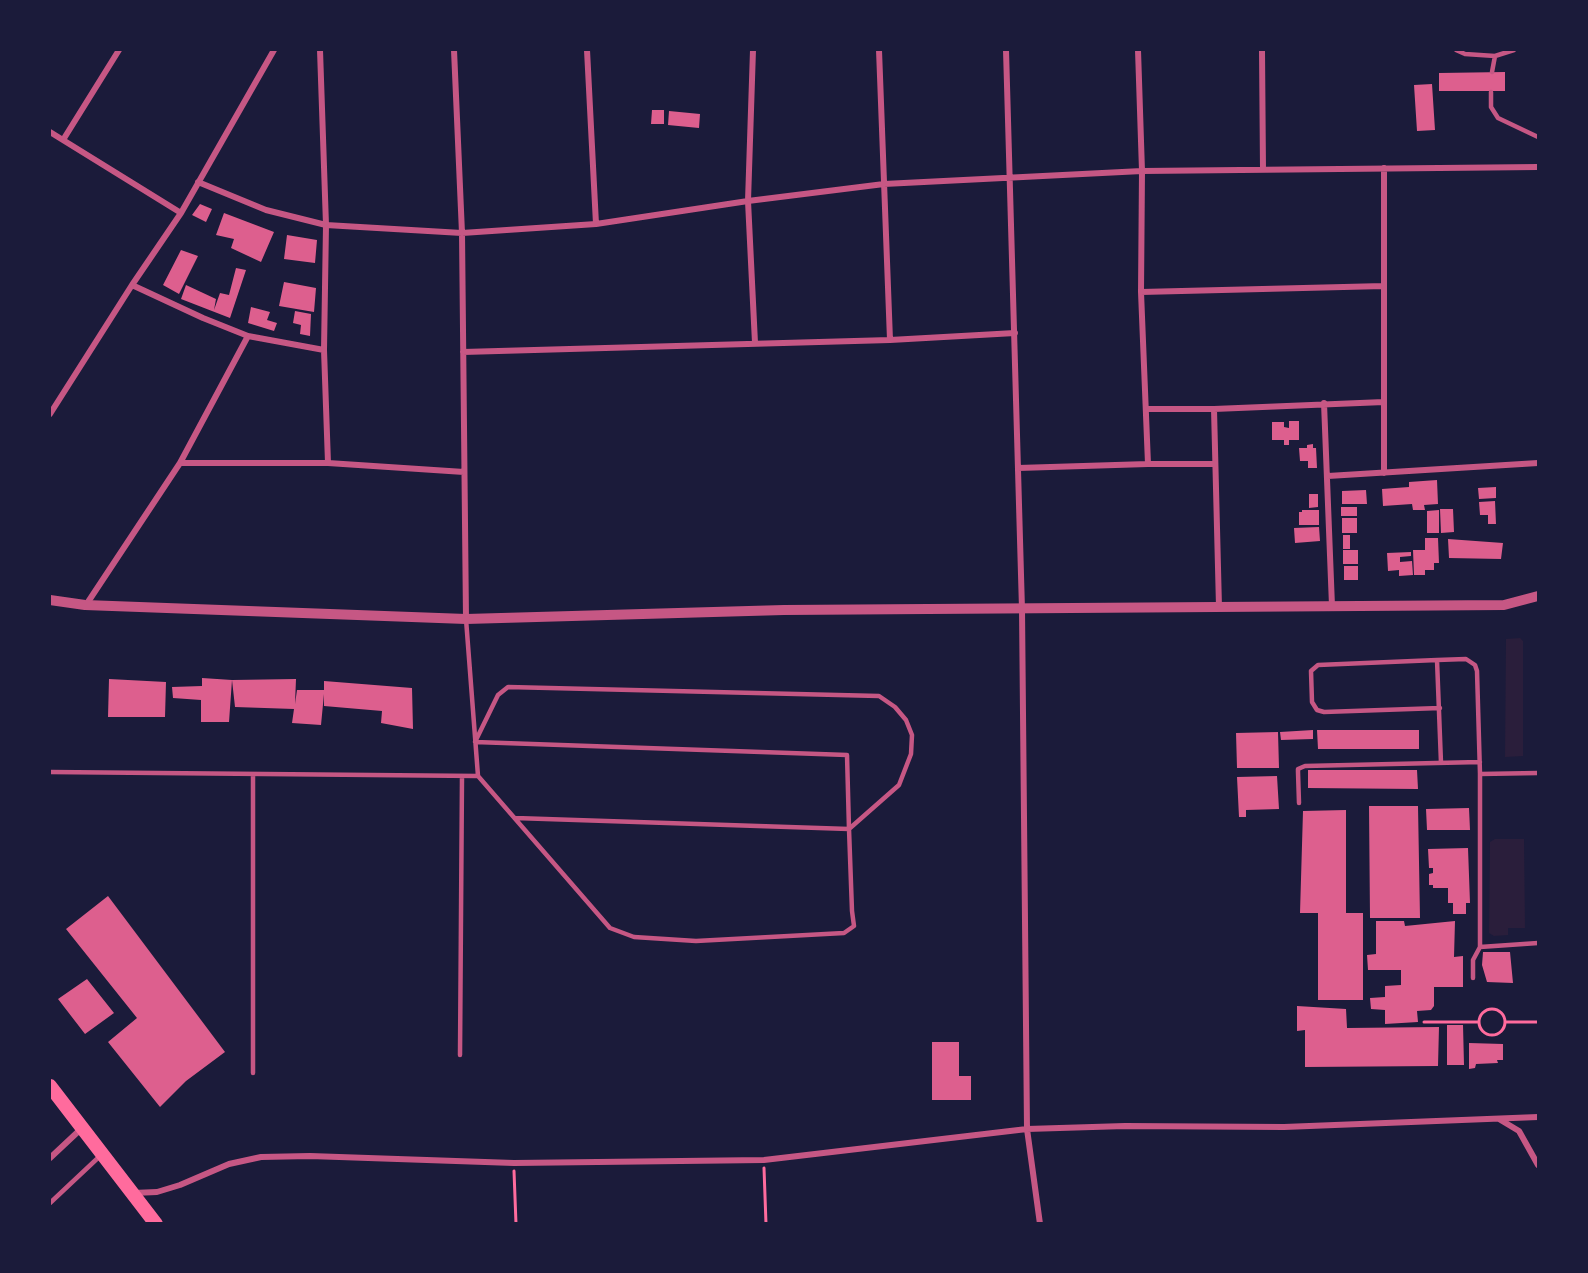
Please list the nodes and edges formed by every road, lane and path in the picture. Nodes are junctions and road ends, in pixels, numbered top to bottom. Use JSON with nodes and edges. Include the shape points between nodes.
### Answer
{"nodes":[{"id":1,"x":119,"y":50,"type":"edge"},
{"id":2,"x":274,"y":50,"type":"edge"},
{"id":3,"x":320,"y":50,"type":"edge"},
{"id":4,"x":454,"y":50,"type":"edge"},
{"id":5,"x":587,"y":50,"type":"edge"},
{"id":6,"x":753,"y":50,"type":"edge"},
{"id":7,"x":879,"y":50,"type":"edge"},
{"id":8,"x":1006,"y":50,"type":"edge"},
{"id":9,"x":1138,"y":50,"type":"edge"},
{"id":10,"x":1262,"y":50,"type":"edge"},
{"id":11,"x":1456,"y":50,"type":"edge"},
{"id":12,"x":1514,"y":50,"type":"edge"},
{"id":13,"x":1495,"y":56,"type":"junction"},
{"id":14,"x":1492,"y":72,"type":"dead end"},
{"id":15,"x":1491,"y":92,"type":"dead end"},
{"id":16,"x":50,"y":132,"type":"edge"},
{"id":17,"x":1539,"y":137,"type":"edge"},
{"id":18,"x":63,"y":140,"type":"junction"},
{"id":19,"x":1539,"y":167,"type":"edge"},
{"id":20,"x":1384,"y":168,"type":"junction"},
{"id":21,"x":1263,"y":170,"type":"junction"},
{"id":22,"x":1142,"y":171,"type":"junction"},
{"id":23,"x":1009,"y":178,"type":"junction"},
{"id":24,"x":198,"y":182,"type":"junction"},
{"id":25,"x":884,"y":184,"type":"junction"},
{"id":26,"x":748,"y":201,"type":"junction"},
{"id":27,"x":181,"y":213,"type":"junction"},
{"id":28,"x":326,"y":225,"type":"junction"},
{"id":29,"x":596,"y":225,"type":"junction"},
{"id":30,"x":462,"y":233,"type":"junction"},
{"id":31,"x":132,"y":285,"type":"junction"},
{"id":32,"x":1384,"y":286,"type":"junction"},
{"id":33,"x":1141,"y":292,"type":"junction"},
{"id":34,"x":1015,"y":333,"type":"junction"},
{"id":35,"x":249,"y":336,"type":"junction"},
{"id":36,"x":891,"y":340,"type":"junction"},
{"id":37,"x":755,"y":343,"type":"junction"},
{"id":38,"x":324,"y":350,"type":"junction"},
{"id":39,"x":463,"y":352,"type":"junction"},
{"id":40,"x":1384,"y":402,"type":"junction"},
{"id":41,"x":1324,"y":403,"type":"junction"},
{"id":42,"x":1147,"y":409,"type":"junction"},
{"id":43,"x":1214,"y":409,"type":"junction"},
{"id":44,"x":50,"y":414,"type":"edge"},
{"id":45,"x":180,"y":463,"type":"junction"},
{"id":46,"x":328,"y":463,"type":"junction"},
{"id":47,"x":1539,"y":463,"type":"edge"},
{"id":48,"x":1148,"y":464,"type":"junction"},
{"id":49,"x":1215,"y":464,"type":"junction"},
{"id":50,"x":1018,"y":468,"type":"junction"},
{"id":51,"x":464,"y":472,"type":"junction"},
{"id":52,"x":1384,"y":473,"type":"junction"},
{"id":53,"x":1328,"y":476,"type":"junction"},
{"id":54,"x":1539,"y":596,"type":"edge"},
{"id":55,"x":50,"y":600,"type":"edge"},
{"id":56,"x":85,"y":605,"type":"junction"},
{"id":57,"x":1332,"y":606,"type":"junction"},
{"id":58,"x":1220,"y":608,"type":"junction"},
{"id":59,"x":1022,"y":609,"type":"junction"},
{"id":60,"x":466,"y":619,"type":"junction"},
{"id":61,"x":1437,"y":660,"type":"junction"},
{"id":62,"x":1440,"y":708,"type":"junction"},
{"id":63,"x":475,"y":742,"type":"junction"},
{"id":64,"x":1480,"y":762,"type":"junction"},
{"id":65,"x":1441,"y":763,"type":"junction"},
{"id":66,"x":50,"y":772,"type":"edge"},
{"id":67,"x":1539,"y":773,"type":"edge"},
{"id":68,"x":253,"y":774,"type":"junction"},
{"id":69,"x":1480,"y":774,"type":"junction"},
{"id":70,"x":462,"y":776,"type":"junction"},
{"id":71,"x":478,"y":776,"type":"junction"},
{"id":72,"x":1299,"y":803,"type":"dead end"},
{"id":73,"x":515,"y":818,"type":"junction"},
{"id":74,"x":849,"y":829,"type":"junction"},
{"id":75,"x":1539,"y":943,"type":"edge"},
{"id":76,"x":1480,"y":947,"type":"junction"},
{"id":77,"x":1473,"y":978,"type":"dead end"},
{"id":78,"x":1424,"y":1022,"type":"dead end"},
{"id":79,"x":1479,"y":1022,"type":"junction"},
{"id":80,"x":1505,"y":1022,"type":"junction"},
{"id":81,"x":1539,"y":1022,"type":"edge"},
{"id":82,"x":460,"y":1055,"type":"dead end"},
{"id":83,"x":253,"y":1073,"type":"dead end"},
{"id":84,"x":50,"y":1086,"type":"edge"},
{"id":85,"x":1538,"y":1116,"type":"edge"},
{"id":86,"x":1499,"y":1118,"type":"junction"},
{"id":87,"x":1539,"y":1122,"type":"edge"},
{"id":88,"x":83,"y":1127,"type":"junction"},
{"id":89,"x":1027,"y":1129,"type":"junction"},
{"id":90,"x":103,"y":1154,"type":"junction"},
{"id":91,"x":50,"y":1158,"type":"edge"},
{"id":92,"x":764,"y":1160,"type":"junction"},
{"id":93,"x":514,"y":1163,"type":"junction"},
{"id":94,"x":1539,"y":1165,"type":"edge"},
{"id":95,"x":133,"y":1194,"type":"junction"},
{"id":96,"x":50,"y":1203,"type":"edge"},
{"id":97,"x":156,"y":1224,"type":"edge"},
{"id":98,"x":516,"y":1224,"type":"edge"},
{"id":99,"x":766,"y":1224,"type":"edge"},
{"id":100,"x":1040,"y":1224,"type":"edge"}],
"edges":[{"from":1,"to":18,"type":"street"},
{"from":2,"to":24,"type":"street"},
{"from":3,"to":28,"type":"street"},
{"from":4,"to":30,"type":"street"},
{"from":5,"to":29,"type":"street"},
{"from":6,"to":26,"type":"street"},
{"from":7,"to":25,"type":"street"},
{"from":8,"to":23,"type":"street"},
{"from":9,"to":22,"type":"street"},
{"from":10,"to":21,"type":"street"},
{"from":11,"to":13,"type":"lane"},
{"from":12,"to":13,"type":"lane"},
{"from":13,"to":14,"type":"lane"},
{"from":15,"to":17,"type":"lane","via":[[1491,106],[1498,118]]},
{"from":16,"to":18,"type":"street"},
{"from":18,"to":27,"type":"street"},
{"from":19,"to":20,"type":"street"},
{"from":20,"to":21,"type":"street"},
{"from":20,"to":32,"type":"street"},
{"from":21,"to":22,"type":"street"},
{"from":22,"to":23,"type":"street"},
{"from":22,"to":33,"type":"street"},
{"from":23,"to":25,"type":"street"},
{"from":23,"to":34,"type":"street"},
{"from":24,"to":27,"type":"street"},
{"from":24,"to":28,"type":"street","via":[[266,210]]},
{"from":25,"to":26,"type":"street"},
{"from":25,"to":36,"type":"street"},
{"from":26,"to":29,"type":"street"},
{"from":26,"to":37,"type":"street"},
{"from":27,"to":31,"type":"street"},
{"from":28,"to":30,"type":"street"},
{"from":28,"to":38,"type":"street"},
{"from":29,"to":30,"type":"street"},
{"from":30,"to":39,"type":"street"},
{"from":31,"to":35,"type":"street"},
{"from":31,"to":44,"type":"street"},
{"from":32,"to":33,"type":"street"},
{"from":32,"to":40,"type":"street"},
{"from":33,"to":42,"type":"street"},
{"from":34,"to":36,"type":"street"},
{"from":34,"to":50,"type":"street"},
{"from":35,"to":38,"type":"street"},
{"from":35,"to":45,"type":"street"},
{"from":36,"to":37,"type":"street"},
{"from":37,"to":39,"type":"street"},
{"from":38,"to":46,"type":"street"},
{"from":39,"to":51,"type":"street"},
{"from":40,"to":41,"type":"street"},
{"from":40,"to":52,"type":"street"},
{"from":41,"to":43,"type":"street"},
{"from":41,"to":53,"type":"street"},
{"from":42,"to":43,"type":"street"},
{"from":42,"to":48,"type":"street"},
{"from":43,"to":49,"type":"street"},
{"from":45,"to":46,"type":"street"},
{"from":45,"to":56,"type":"street"},
{"from":46,"to":51,"type":"street"},
{"from":47,"to":52,"type":"street"},
{"from":48,"to":49,"type":"street"},
{"from":48,"to":50,"type":"street"},
{"from":49,"to":58,"type":"street"},
{"from":50,"to":59,"type":"street"},
{"from":51,"to":60,"type":"street"},
{"from":52,"to":53,"type":"street"},
{"from":53,"to":57,"type":"street"},
{"from":54,"to":57,"type":"street","via":[[1504,604]]},
{"from":55,"to":56,"type":"street"},
{"from":56,"to":60,"type":"street"},
{"from":57,"to":58,"type":"street"},
{"from":58,"to":59,"type":"street"},
{"from":59,"to":60,"type":"street","via":[[784,610]]},
{"from":59,"to":89,"type":"street"},
{"from":60,"to":63,"type":"lane"},
{"from":61,"to":62,"type":"lane"},
{"from":61,"to":62,"type":"lane","via":[[1318,665],[1311,671],[1312,702],[1324,712]]},
{"from":61,"to":64,"type":"lane","via":[[1466,659],[1475,665]]},
{"from":62,"to":65,"type":"lane"},
{"from":63,"to":71,"type":"lane"},
{"from":63,"to":74,"type":"lane","via":[[847,755]]},
{"from":63,"to":74,"type":"lane","via":[[498,695],[508,687],[879,696],[906,720],[912,735],[911,754],[899,785]]},
{"from":64,"to":65,"type":"lane"},
{"from":64,"to":69,"type":"lane"},
{"from":65,"to":72,"type":"lane","via":[[1301,766]]},
{"from":66,"to":68,"type":"lane"},
{"from":67,"to":69,"type":"lane"},
{"from":68,"to":70,"type":"lane"},
{"from":68,"to":83,"type":"lane"},
{"from":69,"to":76,"type":"lane"},
{"from":70,"to":71,"type":"lane"},
{"from":70,"to":82,"type":"lane"},
{"from":71,"to":73,"type":"lane"},
{"from":73,"to":74,"type":"lane"},
{"from":73,"to":74,"type":"lane","via":[[610,928],[634,937],[696,941],[844,933],[854,926]]},
{"from":75,"to":76,"type":"lane"},
{"from":76,"to":77,"type":"lane","via":[[1473,960]]},
{"from":78,"to":79,"type":"path"},
{"from":79,"to":80,"type":"path","via":[[1482,1013],[1493,1009]]},
{"from":79,"to":80,"type":"path","via":[[1485,1034],[1493,1036]]},
{"from":80,"to":81,"type":"path"},
{"from":84,"to":88,"type":"main road"},
{"from":85,"to":86,"type":"street"},
{"from":85,"to":87,"type":"street"},
{"from":86,"to":89,"type":"street","via":[[1284,1127]]},
{"from":86,"to":94,"type":"street","via":[[1519,1131]]},
{"from":88,"to":90,"type":"main road"},
{"from":88,"to":91,"type":"street"},
{"from":89,"to":92,"type":"street"},
{"from":89,"to":100,"type":"street"},
{"from":90,"to":95,"type":"main road"},
{"from":90,"to":96,"type":"lane"},
{"from":92,"to":93,"type":"street"},
{"from":92,"to":99,"type":"path"},
{"from":93,"to":95,"type":"street","via":[[261,1157],[229,1164],[157,1192]]},
{"from":93,"to":98,"type":"path"},
{"from":95,"to":97,"type":"main road"}]}
